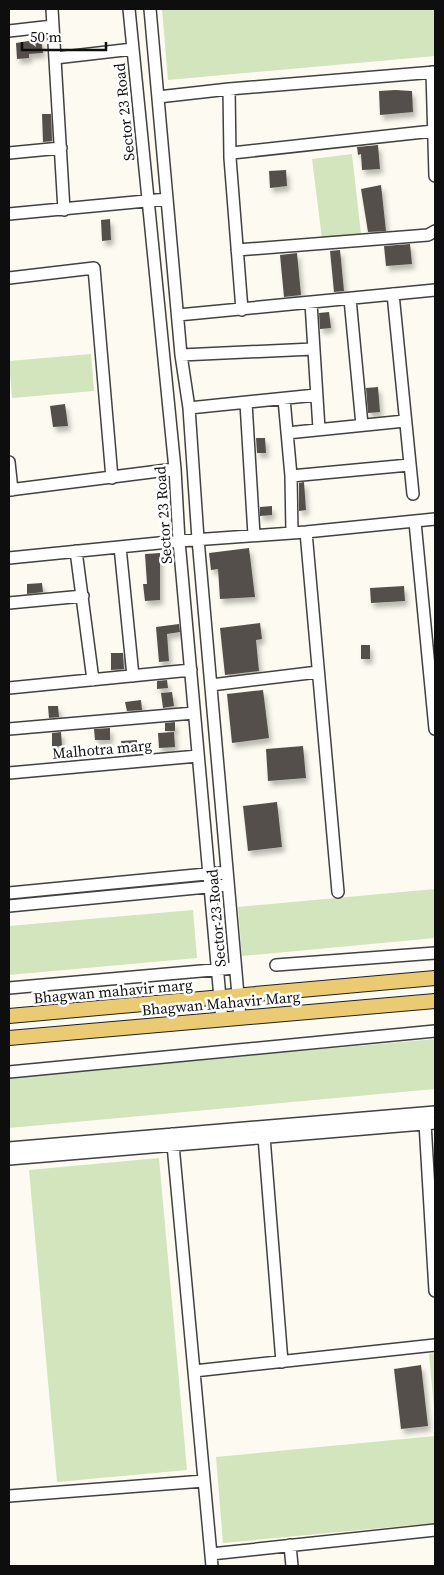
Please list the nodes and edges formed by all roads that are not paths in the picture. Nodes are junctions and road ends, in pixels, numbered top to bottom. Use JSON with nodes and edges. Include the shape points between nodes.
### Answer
{"nodes":[{"id":1,"x":52,"y":9,"type":"edge"},
{"id":2,"x":130,"y":9,"type":"edge"},
{"id":3,"x":150,"y":9,"type":"edge"},
{"id":4,"x":53,"y":26,"type":"junction"},
{"id":5,"x":9,"y":31,"type":"edge"},
{"id":6,"x":133,"y":50,"type":"junction"},
{"id":7,"x":55,"y":58,"type":"junction"},
{"id":8,"x":433,"y":72,"type":"edge"},
{"id":9,"x":230,"y":89,"type":"junction"},
{"id":10,"x":158,"y":97,"type":"junction"},
{"id":11,"x":433,"y":131,"type":"junction"},
{"id":12,"x":61,"y":148,"type":"junction"},
{"id":13,"x":9,"y":153,"type":"edge"},
{"id":14,"x":232,"y":153,"type":"junction"},
{"id":15,"x":435,"y":176,"type":"edge"},
{"id":16,"x":167,"y":199,"type":"junction"},
{"id":17,"x":148,"y":201,"type":"junction"},
{"id":18,"x":64,"y":210,"type":"junction"},
{"id":19,"x":9,"y":214,"type":"edge"},
{"id":20,"x":435,"y":231,"type":"edge"},
{"id":21,"x":237,"y":250,"type":"junction"},
{"id":22,"x":9,"y":278,"type":"edge"},
{"id":23,"x":435,"y":290,"type":"edge"},
{"id":24,"x":393,"y":294,"type":"junction"},
{"id":25,"x":350,"y":299,"type":"junction"},
{"id":26,"x":311,"y":303,"type":"junction"},
{"id":27,"x":242,"y":310,"type":"junction"},
{"id":28,"x":178,"y":315,"type":"junction"},
{"id":29,"x":313,"y":349,"type":"junction"},
{"id":30,"x":181,"y":355,"type":"junction"},
{"id":31,"x":316,"y":395,"type":"junction"},
{"id":32,"x":284,"y":399,"type":"junction"},
{"id":33,"x":246,"y":404,"type":"junction"},
{"id":34,"x":189,"y":408,"type":"junction"},
{"id":35,"x":405,"y":421,"type":"junction"},
{"id":36,"x":362,"y":426,"type":"junction"},
{"id":37,"x":319,"y":429,"type":"junction"},
{"id":38,"x":287,"y":433,"type":"junction"},
{"id":39,"x":9,"y":462,"type":"edge"},
{"id":40,"x":409,"y":465,"type":"junction"},
{"id":41,"x":175,"y":469,"type":"junction"},
{"id":42,"x":291,"y":476,"type":"junction"},
{"id":43,"x":112,"y":478,"type":"junction"},
{"id":44,"x":10,"y":490,"type":"edge"},
{"id":45,"x":413,"y":494,"type":"dead end"},
{"id":46,"x":435,"y":519,"type":"edge"},
{"id":47,"x":415,"y":522,"type":"junction"},
{"id":48,"x":306,"y":532,"type":"junction"},
{"id":49,"x":292,"y":533,"type":"junction"},
{"id":50,"x":254,"y":535,"type":"junction"},
{"id":51,"x":198,"y":539,"type":"junction"},
{"id":52,"x":179,"y":541,"type":"junction"},
{"id":53,"x":120,"y":547,"type":"junction"},
{"id":54,"x":76,"y":551,"type":"junction"},
{"id":55,"x":9,"y":558,"type":"edge"},
{"id":56,"x":83,"y":596,"type":"junction"},
{"id":57,"x":9,"y":603,"type":"edge"},
{"id":58,"x":191,"y":670,"type":"junction"},
{"id":59,"x":318,"y":672,"type":"junction"},
{"id":60,"x":133,"y":676,"type":"junction"},
{"id":61,"x":93,"y":680,"type":"junction"},
{"id":62,"x":211,"y":685,"type":"junction"},
{"id":63,"x":9,"y":688,"type":"edge"},
{"id":64,"x":194,"y":713,"type":"junction"},
{"id":65,"x":9,"y":729,"type":"edge"},
{"id":66,"x":435,"y":729,"type":"edge"},
{"id":67,"x":198,"y":756,"type":"junction"},
{"id":68,"x":9,"y":773,"type":"edge"},
{"id":69,"x":227,"y":872,"type":"junction"},
{"id":70,"x":209,"y":873,"type":"junction"},
{"id":71,"x":228,"y":884,"type":"junction"},
{"id":72,"x":210,"y":886,"type":"junction"},
{"id":73,"x":338,"y":892,"type":"dead end"},
{"id":74,"x":9,"y":894,"type":"edge"},
{"id":75,"x":9,"y":906,"type":"edge"},
{"id":76,"x":435,"y":953,"type":"edge"},
{"id":77,"x":276,"y":965,"type":"dead end"},
{"id":78,"x":236,"y":968,"type":"junction"},
{"id":79,"x":217,"y":970,"type":"junction"},
{"id":80,"x":435,"y":978,"type":"edge"},
{"id":81,"x":9,"y":988,"type":"edge"},
{"id":82,"x":238,"y":996,"type":"junction"},
{"id":83,"x":220,"y":997,"type":"junction"},
{"id":84,"x":435,"y":1001,"type":"edge"},
{"id":85,"x":9,"y":1016,"type":"edge"},
{"id":86,"x":240,"y":1018,"type":"junction"},
{"id":87,"x":222,"y":1020,"type":"junction"},
{"id":88,"x":435,"y":1031,"type":"edge"},
{"id":89,"x":9,"y":1038,"type":"edge"},
{"id":90,"x":9,"y":1072,"type":"edge"},
{"id":91,"x":435,"y":1112,"type":"edge"},
{"id":92,"x":430,"y":1123,"type":"edge"},
{"id":93,"x":264,"y":1137,"type":"junction"},
{"id":94,"x":173,"y":1139,"type":"junction"},
{"id":95,"x":9,"y":1148,"type":"edge"},
{"id":96,"x":9,"y":1159,"type":"edge"},
{"id":97,"x":435,"y":1291,"type":"edge"},
{"id":98,"x":435,"y":1345,"type":"edge"},
{"id":99,"x":282,"y":1362,"type":"junction"},
{"id":100,"x":194,"y":1371,"type":"junction"},
{"id":101,"x":204,"y":1480,"type":"junction"},
{"id":102,"x":9,"y":1496,"type":"edge"},
{"id":103,"x":435,"y":1530,"type":"edge"},
{"id":104,"x":290,"y":1545,"type":"junction"},
{"id":105,"x":211,"y":1554,"type":"junction"},
{"id":106,"x":212,"y":1566,"type":"edge"},
{"id":107,"x":292,"y":1566,"type":"edge"}],
"edges":[{"from":1,"to":4,"type":"street"},
{"from":2,"to":6,"type":"street","name":"Sector 23 Road"},
{"from":3,"to":10,"type":"street","name":"Sector 23 Road"},
{"from":4,"to":5,"type":"street"},
{"from":4,"to":7,"type":"street"},
{"from":6,"to":7,"type":"street"},
{"from":6,"to":17,"type":"street","name":"Sector 23 Road"},
{"from":7,"to":12,"type":"street"},
{"from":8,"to":9,"type":"street"},
{"from":8,"to":11,"type":"street"},
{"from":9,"to":10,"type":"street"},
{"from":9,"to":14,"type":"street"},
{"from":10,"to":16,"type":"street","name":"Sector 23 Road"},
{"from":11,"to":14,"type":"street"},
{"from":11,"to":15,"type":"street"},
{"from":12,"to":13,"type":"street"},
{"from":12,"to":18,"type":"street"},
{"from":14,"to":21,"type":"street"},
{"from":16,"to":17,"type":"street"},
{"from":16,"to":28,"type":"street","name":"Sector 23 Road"},
{"from":17,"to":18,"type":"street"},
{"from":17,"to":41,"type":"street","name":"Sector 23 Road"},
{"from":18,"to":19,"type":"street"},
{"from":20,"to":21,"type":"street","via":[[428,235]]},
{"from":21,"to":27,"type":"street"},
{"from":22,"to":43,"type":"street","via":[[94,268]]},
{"from":23,"to":24,"type":"street"},
{"from":24,"to":25,"type":"street"},
{"from":24,"to":35,"type":"street"},
{"from":25,"to":26,"type":"street"},
{"from":25,"to":36,"type":"street"},
{"from":26,"to":27,"type":"street"},
{"from":26,"to":29,"type":"street"},
{"from":27,"to":28,"type":"street"},
{"from":28,"to":30,"type":"street","name":"Sector 23 Road"},
{"from":29,"to":30,"type":"street"},
{"from":29,"to":31,"type":"street"},
{"from":30,"to":34,"type":"street","name":"Sector 23 Road"},
{"from":31,"to":32,"type":"street"},
{"from":31,"to":37,"type":"street"},
{"from":32,"to":33,"type":"street"},
{"from":32,"to":38,"type":"street"},
{"from":33,"to":34,"type":"street"},
{"from":33,"to":50,"type":"street"},
{"from":34,"to":51,"type":"street","name":"Sector 23 Road"},
{"from":35,"to":36,"type":"street"},
{"from":35,"to":40,"type":"street"},
{"from":36,"to":37,"type":"street"},
{"from":37,"to":38,"type":"street"},
{"from":38,"to":42,"type":"street"},
{"from":39,"to":44,"type":"street"},
{"from":40,"to":42,"type":"street"},
{"from":40,"to":45,"type":"street"},
{"from":41,"to":43,"type":"street"},
{"from":41,"to":52,"type":"street","name":"Sector 23 Road"},
{"from":42,"to":49,"type":"street"},
{"from":43,"to":44,"type":"street"},
{"from":46,"to":47,"type":"street"},
{"from":47,"to":48,"type":"street"},
{"from":47,"to":66,"type":"street"},
{"from":48,"to":49,"type":"street"},
{"from":48,"to":59,"type":"street"},
{"from":49,"to":50,"type":"street"},
{"from":50,"to":51,"type":"street"},
{"from":51,"to":52,"type":"street"},
{"from":51,"to":62,"type":"street","name":"Sector 23 Road"},
{"from":52,"to":53,"type":"street"},
{"from":52,"to":58,"type":"street","name":"Sector 23 Road"},
{"from":53,"to":54,"type":"street"},
{"from":53,"to":60,"type":"street"},
{"from":54,"to":55,"type":"street"},
{"from":54,"to":56,"type":"street"},
{"from":56,"to":57,"type":"street"},
{"from":56,"to":61,"type":"street"},
{"from":58,"to":60,"type":"street"},
{"from":58,"to":64,"type":"street","name":"Sector 23 Road"},
{"from":59,"to":62,"type":"street"},
{"from":59,"to":73,"type":"street"},
{"from":60,"to":61,"type":"street"},
{"from":61,"to":63,"type":"street"},
{"from":62,"to":69,"type":"street","name":"Sector 23 Road"},
{"from":64,"to":65,"type":"street"},
{"from":64,"to":67,"type":"street","name":"Sector 23 Road"},
{"from":67,"to":68,"type":"street","name":"Malhotra marg"},
{"from":67,"to":70,"type":"street","name":"Sector 23 Road"},
{"from":69,"to":70,"type":"street"},
{"from":69,"to":71,"type":"street","name":"Sector 23 Road"},
{"from":70,"to":72,"type":"street","name":"Sector 23 Road"},
{"from":70,"to":74,"type":"street"},
{"from":71,"to":72,"type":"street"},
{"from":71,"to":78,"type":"street","name":"Sector 23 Road"},
{"from":72,"to":75,"type":"street"},
{"from":72,"to":79,"type":"street","name":"Sector 23 Road"},
{"from":76,"to":77,"type":"street"},
{"from":78,"to":79,"type":"street"},
{"from":78,"to":82,"type":"street","name":"Sector 23 Road"},
{"from":79,"to":81,"type":"street"},
{"from":79,"to":83,"type":"street","name":"Sector 23 Road"},
{"from":80,"to":82,"type":"main road","name":"Bhagwan mahavir marg"},
{"from":82,"to":83,"type":"main road","name":"Bhagwan mahavir marg"},
{"from":82,"to":86,"type":"street","name":"Sector 23 Road"},
{"from":83,"to":85,"type":"main road","name":"Bhagwan mahavir marg"},
{"from":83,"to":87,"type":"street","name":"Sector 23 Road"},
{"from":84,"to":86,"type":"main road","name":"Bhagwan Mahavir Marg"},
{"from":86,"to":87,"type":"main road","name":"Bhagwan Mahavir Marg"},
{"from":87,"to":89,"type":"main road","name":"Bhagwan Mahavir Marg"},
{"from":88,"to":90,"type":"street"},
{"from":91,"to":94,"type":"street"},
{"from":92,"to":93,"type":"street"},
{"from":92,"to":97,"type":"street"},
{"from":93,"to":94,"type":"street"},
{"from":93,"to":99,"type":"street"},
{"from":94,"to":95,"type":"street"},
{"from":94,"to":96,"type":"street"},
{"from":94,"to":100,"type":"street"},
{"from":98,"to":99,"type":"street"},
{"from":99,"to":100,"type":"street"},
{"from":100,"to":101,"type":"street"},
{"from":101,"to":102,"type":"street"},
{"from":101,"to":105,"type":"street"},
{"from":103,"to":104,"type":"street"},
{"from":104,"to":105,"type":"street"},
{"from":104,"to":107,"type":"street"},
{"from":105,"to":106,"type":"street"}]}
